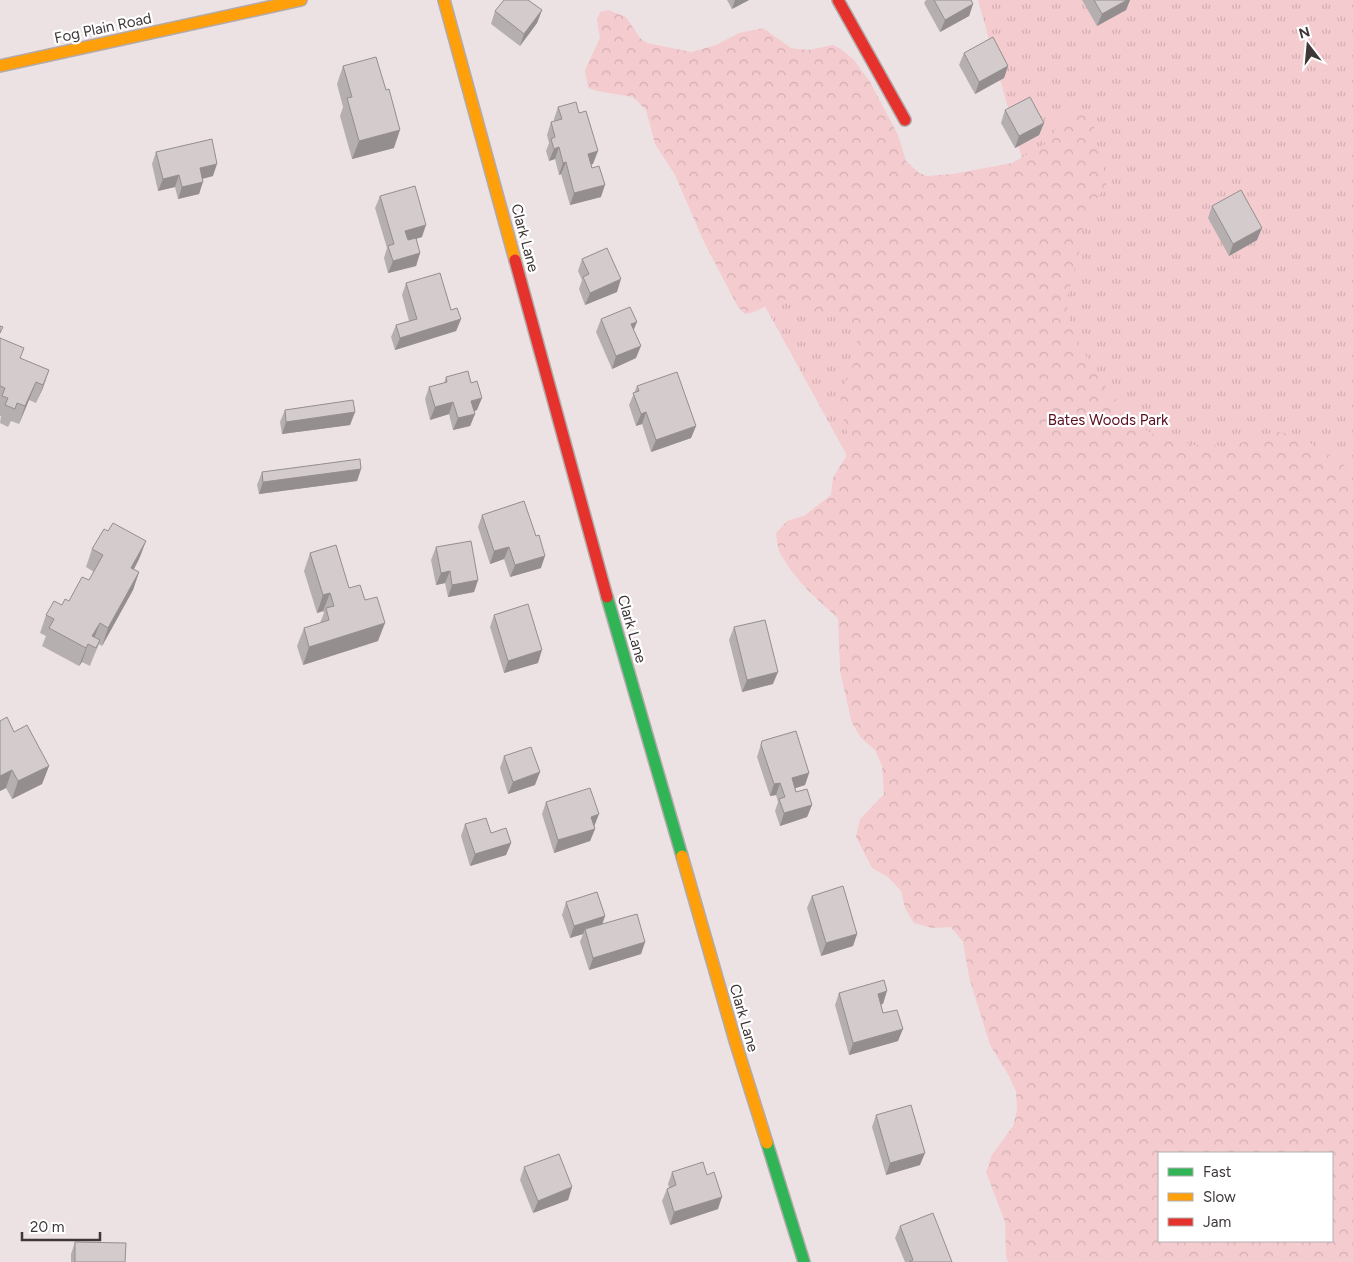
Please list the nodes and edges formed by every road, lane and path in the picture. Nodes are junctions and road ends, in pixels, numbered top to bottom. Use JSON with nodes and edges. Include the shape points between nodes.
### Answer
{"nodes":[{"id":1,"x":301,"y":0,"type":"edge"},
{"id":2,"x":444,"y":0,"type":"edge"},
{"id":3,"x":838,"y":0,"type":"edge"},
{"id":4,"x":0,"y":66,"type":"edge"},
{"id":5,"x":905,"y":120,"type":"dead end"},
{"id":6,"x":804,"y":1262,"type":"edge"}],
"edges":[{"from":1,"to":4,"type":"main road","name":"Fog Plain Road"},
{"from":2,"to":6,"type":"main road","name":"Clark Lane","via":[[588,530],[736,1044]]},
{"from":3,"to":5,"type":"main road"}]}
